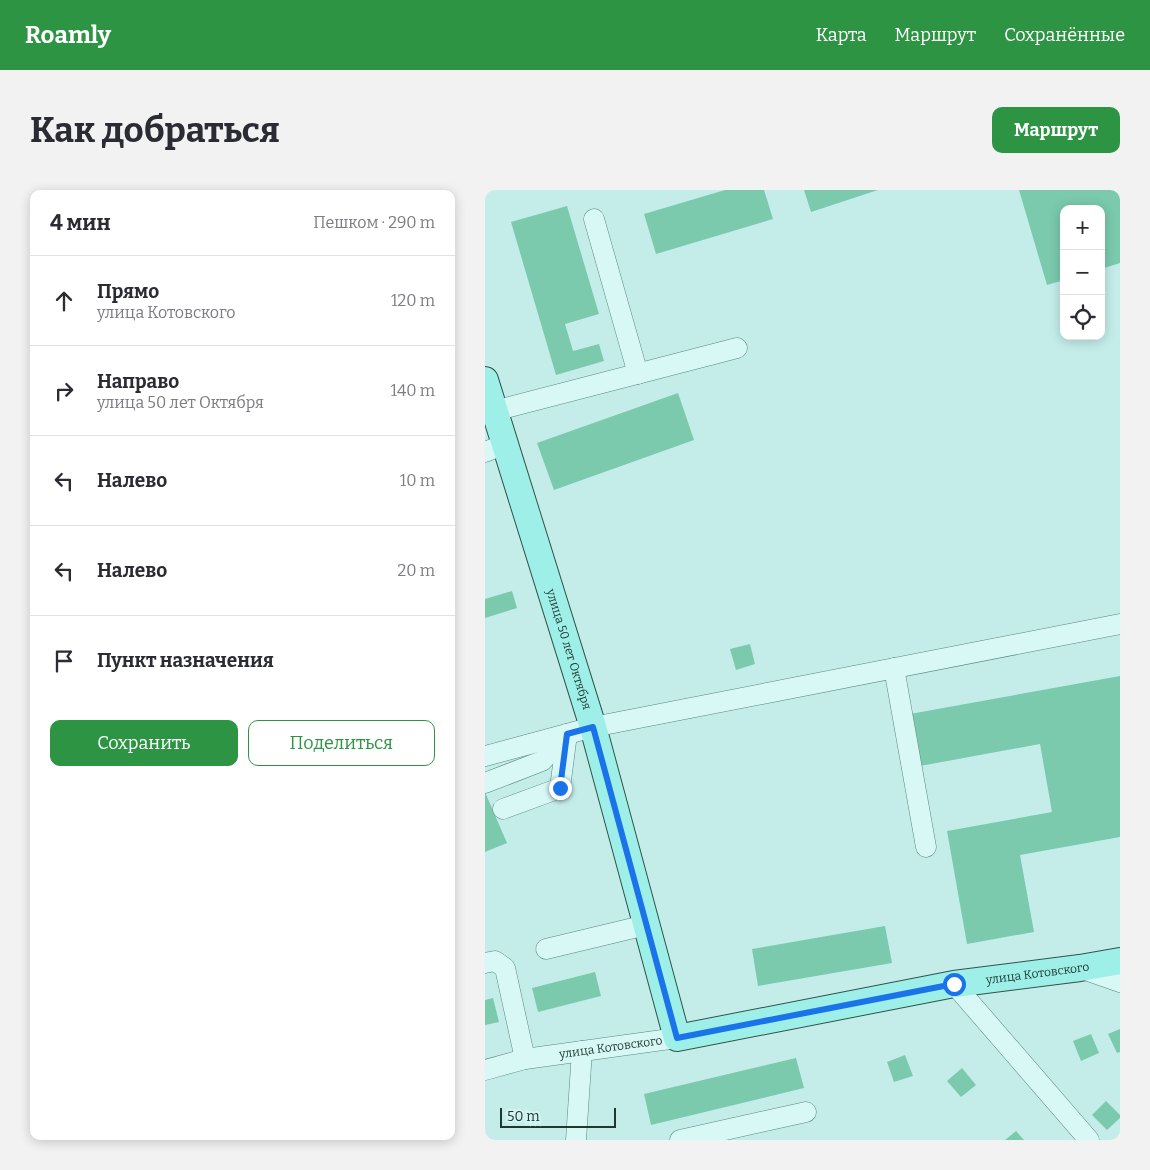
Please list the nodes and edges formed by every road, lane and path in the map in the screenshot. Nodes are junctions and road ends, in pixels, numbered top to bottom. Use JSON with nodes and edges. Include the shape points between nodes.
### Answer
{"nodes":[{"id":1,"x":595,"y":220,"type":"dead end"},
{"id":2,"x":737,"y":348,"type":"dead end"},
{"id":3,"x":637,"y":374,"type":"junction"},
{"id":4,"x":485,"y":380,"type":"edge"},
{"id":5,"x":495,"y":410,"type":"junction"},
{"id":6,"x":495,"y":448,"type":"edge"},
{"id":7,"x":1120,"y":624,"type":"edge"},
{"id":8,"x":893,"y":668,"type":"junction"},
{"id":9,"x":593,"y":727,"type":"junction"},
{"id":10,"x":567,"y":734,"type":"junction"},
{"id":11,"x":485,"y":756,"type":"edge"},
{"id":12,"x":485,"y":783,"type":"edge"},
{"id":13,"x":503,"y":810,"type":"dead end"},
{"id":14,"x":926,"y":847,"type":"dead end"},
{"id":15,"x":646,"y":924,"type":"junction"},
{"id":16,"x":547,"y":949,"type":"dead end"},
{"id":17,"x":1120,"y":961,"type":"edge"},
{"id":18,"x":485,"y":963,"type":"edge"},
{"id":19,"x":1080,"y":968,"type":"junction"},
{"id":20,"x":1120,"y":982,"type":"edge"},
{"id":21,"x":954,"y":984,"type":"junction"},
{"id":22,"x":677,"y":1038,"type":"junction"},
{"id":23,"x":581,"y":1051,"type":"junction"},
{"id":24,"x":525,"y":1060,"type":"junction"},
{"id":25,"x":485,"y":1070,"type":"edge"},
{"id":26,"x":806,"y":1112,"type":"dead end"},
{"id":27,"x":575,"y":1140,"type":"edge"},
{"id":28,"x":680,"y":1140,"type":"edge"},
{"id":29,"x":1089,"y":1140,"type":"edge"}],
"edges":[{"from":1,"to":3,"type":"street"},
{"from":2,"to":3,"type":"street"},
{"from":3,"to":5,"type":"street"},
{"from":4,"to":5,"type":"main road","name":"улица 50 лет Октября"},
{"from":5,"to":6,"type":"main road","name":"улица 50 лет Октября"},
{"from":6,"to":9,"type":"main road","name":"улица 50 лет Октября"},
{"from":7,"to":8,"type":"street"},
{"from":8,"to":9,"type":"street"},
{"from":8,"to":14,"type":"street"},
{"from":9,"to":10,"type":"street"},
{"from":9,"to":15,"type":"main road","name":"улица 50 лет Октября"},
{"from":10,"to":11,"type":"street"},
{"from":10,"to":12,"type":"street","via":[[542,761]]},
{"from":10,"to":13,"type":"street","via":[[560,788]]},
{"from":15,"to":16,"type":"street"},
{"from":15,"to":22,"type":"main road","name":"улица 50 лет Октября"},
{"from":17,"to":19,"type":"main road","name":"улица Котовского"},
{"from":18,"to":24,"type":"street","via":[[495,961],[505,968]]},
{"from":19,"to":20,"type":"street"},
{"from":19,"to":21,"type":"main road","name":"улица Котовского"},
{"from":21,"to":22,"type":"main road","name":"улица Котовского"},
{"from":21,"to":29,"type":"street"},
{"from":22,"to":23,"type":"street","name":"улица Котовского"},
{"from":23,"to":24,"type":"street","name":"улица Котовского"},
{"from":23,"to":27,"type":"street"},
{"from":24,"to":25,"type":"street","name":"улица Котовского"},
{"from":26,"to":28,"type":"street"}]}
